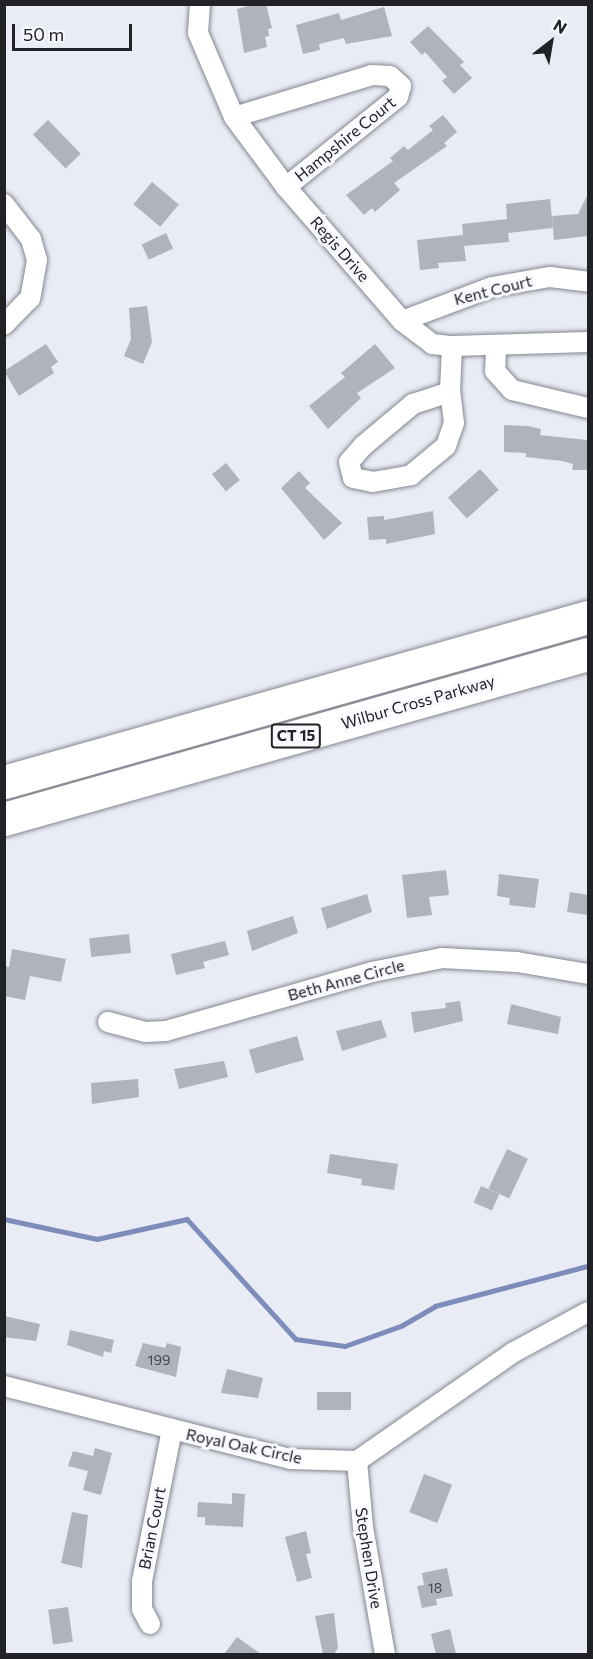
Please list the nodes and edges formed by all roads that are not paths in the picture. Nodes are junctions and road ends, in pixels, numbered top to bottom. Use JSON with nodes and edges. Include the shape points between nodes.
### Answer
{"nodes":[{"id":1,"x":200,"y":4,"type":"edge"},
{"id":2,"x":234,"y":117,"type":"junction"},
{"id":3,"x":286,"y":187,"type":"junction"},
{"id":4,"x":4,"y":204,"type":"edge"},
{"id":5,"x":588,"y":282,"type":"edge"},
{"id":6,"x":402,"y":321,"type":"junction"},
{"id":7,"x":4,"y":325,"type":"edge"},
{"id":8,"x":588,"y":342,"type":"edge"},
{"id":9,"x":452,"y":346,"type":"junction"},
{"id":10,"x":496,"y":348,"type":"junction"},
{"id":11,"x":450,"y":392,"type":"junction"},
{"id":12,"x":588,"y":408,"type":"edge"},
{"id":13,"x":588,"y":597,"type":"edge"},
{"id":14,"x":588,"y":617,"type":"edge"},
{"id":15,"x":588,"y":654,"type":"edge"},
{"id":16,"x":433,"y":661,"type":"junction"},
{"id":17,"x":4,"y":782,"type":"edge"},
{"id":18,"x":4,"y":819,"type":"edge"},
{"id":19,"x":588,"y":974,"type":"edge"},
{"id":20,"x":108,"y":1022,"type":"dead end"},
{"id":21,"x":588,"y":1312,"type":"edge"},
{"id":22,"x":4,"y":1386,"type":"edge"},
{"id":23,"x":172,"y":1430,"type":"junction"},
{"id":24,"x":357,"y":1461,"type":"junction"},
{"id":25,"x":150,"y":1624,"type":"dead end"},
{"id":26,"x":385,"y":1654,"type":"edge"}],
"edges":[{"from":1,"to":2,"type":"street","name":"Regis Drive","via":[[198,33]]},
{"from":2,"to":3,"type":"street","name":"Regis Drive"},
{"from":2,"to":3,"type":"street","name":"Hampshire Court","via":[[372,75],[390,76],[401,86],[398,97]]},
{"from":3,"to":6,"type":"street","name":"Regis Drive"},
{"from":4,"to":7,"type":"street","via":[[30,239],[37,260],[30,298]]},
{"from":5,"to":6,"type":"street","name":"Kent Court","via":[[550,277],[492,287]]},
{"from":6,"to":9,"type":"street","name":"Regis Drive","via":[[432,344]]},
{"from":8,"to":10,"type":"street","name":"Regis Drive"},
{"from":9,"to":10,"type":"street","name":"Regis Drive"},
{"from":9,"to":11,"type":"street"},
{"from":10,"to":12,"type":"street","via":[[495,371],[512,390]]},
{"from":11,"to":11,"type":"street","via":[[413,404],[363,446],[349,462],[353,478],[373,482],[411,475],[446,446],[454,423]]},
{"from":13,"to":16,"type":"highway","via":[[481,635]]},
{"from":14,"to":16,"type":"highway","number":"CT 15"},
{"from":15,"to":18,"type":"highway","name":"Wilbur Cross Parkway","number":"CT 15"},
{"from":16,"to":17,"type":"highway","number":"CT 15"},
{"from":19,"to":20,"type":"street","name":"Beth Anne Circle","via":[[517,962],[442,958],[372,972],[166,1031],[137,1031]]},
{"from":21,"to":24,"type":"street","via":[[514,1352]]},
{"from":22,"to":23,"type":"street","name":"Royal Oak Circle"},
{"from":23,"to":24,"type":"street","name":"Royal Oak Circle","via":[[290,1459]]},
{"from":23,"to":25,"type":"street","name":"Brian Court","via":[[142,1581],[142,1609]]},
{"from":24,"to":26,"type":"street","name":"Stephen Drive","via":[[363,1527]]}]}
